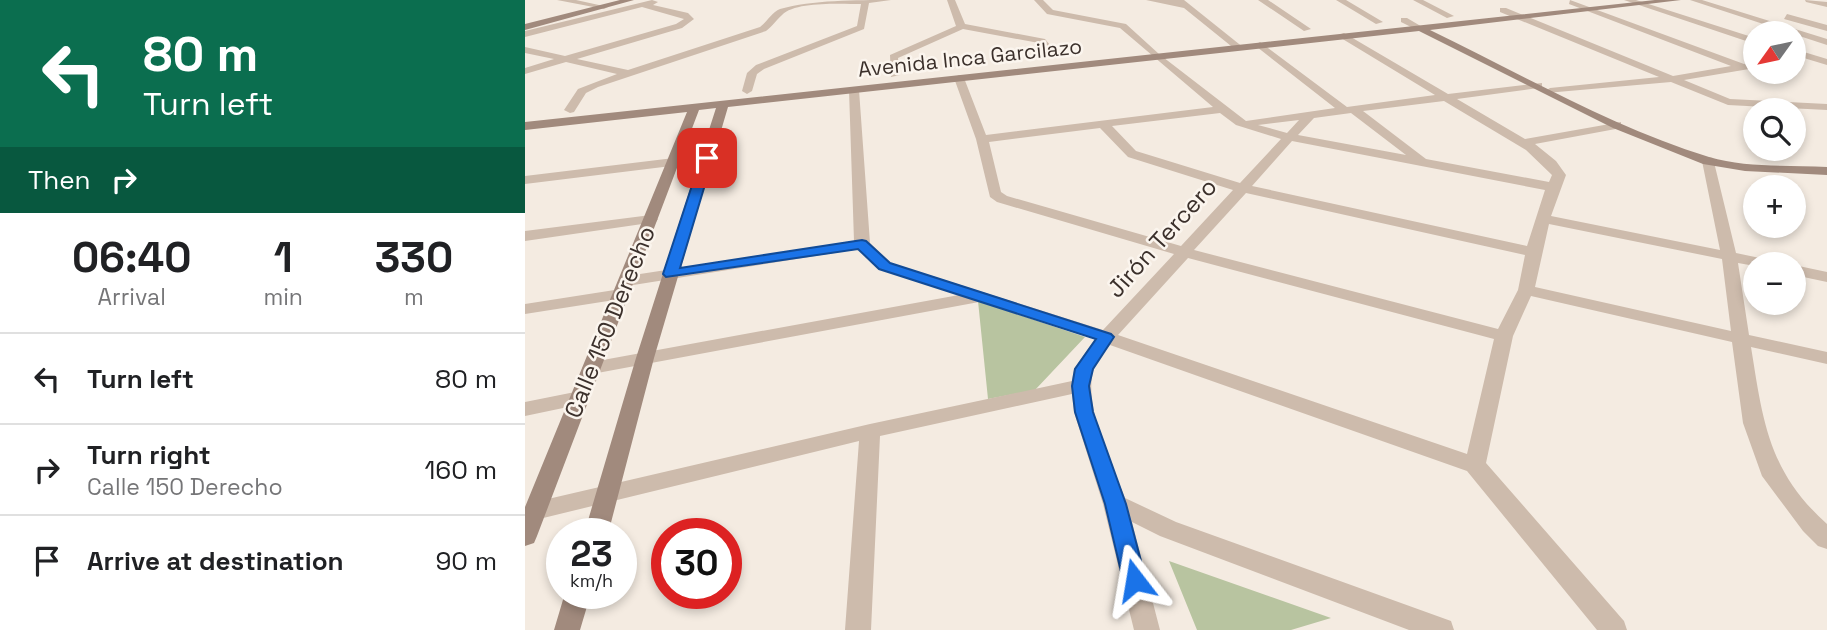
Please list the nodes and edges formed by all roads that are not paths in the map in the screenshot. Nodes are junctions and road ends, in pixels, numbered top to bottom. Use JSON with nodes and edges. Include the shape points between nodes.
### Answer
{"nodes":[{"id":1,"x":561,"y":0,"type":"edge"},
{"id":2,"x":630,"y":0,"type":"edge"},
{"id":3,"x":660,"y":0,"type":"edge"},
{"id":4,"x":780,"y":0,"type":"edge"},
{"id":5,"x":887,"y":0,"type":"edge"},
{"id":6,"x":951,"y":0,"type":"edge"},
{"id":7,"x":1038,"y":0,"type":"edge"},
{"id":8,"x":1150,"y":0,"type":"edge"},
{"id":9,"x":1262,"y":0,"type":"edge"},
{"id":10,"x":1340,"y":0,"type":"edge"},
{"id":11,"x":1417,"y":0,"type":"edge"},
{"id":12,"x":1628,"y":0,"type":"edge"},
{"id":13,"x":1677,"y":0,"type":"edge"},
{"id":14,"x":1694,"y":0,"type":"edge"},
{"id":15,"x":1809,"y":0,"type":"edge"},
{"id":16,"x":865,"y":2,"type":"junction"},
{"id":17,"x":1572,"y":2,"type":"joint"},
{"id":18,"x":1183,"y":3,"type":"edge"},
{"id":19,"x":799,"y":4,"type":"junction"},
{"id":20,"x":1640,"y":4,"type":"junction"},
{"id":21,"x":643,"y":5,"type":"junction"},
{"id":22,"x":1592,"y":5,"type":"edge"},
{"id":23,"x":1827,"y":5,"type":"edge"},
{"id":24,"x":604,"y":7,"type":"junction"},
{"id":25,"x":1503,"y":10,"type":"junction"},
{"id":26,"x":1778,"y":14,"type":"dead end"},
{"id":27,"x":1450,"y":16,"type":"junction"},
{"id":28,"x":1521,"y":17,"type":"junction"},
{"id":29,"x":1404,"y":19,"type":"junction"},
{"id":30,"x":1378,"y":22,"type":"junction"},
{"id":31,"x":961,"y":26,"type":"junction"},
{"id":32,"x":525,"y":27,"type":"edge"},
{"id":33,"x":1420,"y":28,"type":"junction"},
{"id":34,"x":1827,"y":28,"type":"edge"},
{"id":35,"x":1307,"y":29,"type":"junction"},
{"id":36,"x":525,"y":34,"type":"edge"},
{"id":37,"x":1344,"y":36,"type":"junction"},
{"id":38,"x":1743,"y":37,"type":"edge"},
{"id":39,"x":1226,"y":38,"type":"junction"},
{"id":40,"x":1827,"y":42,"type":"edge"},
{"id":41,"x":1260,"y":45,"type":"junction"},
{"id":42,"x":1239,"y":48,"type":"junction"},
{"id":43,"x":525,"y":50,"type":"edge"},
{"id":44,"x":1151,"y":52,"type":"junction"},
{"id":45,"x":1827,"y":55,"type":"edge"},
{"id":46,"x":1806,"y":56,"type":"edge"},
{"id":47,"x":1055,"y":57,"type":"junction"},
{"id":48,"x":1810,"y":57,"type":"junction"},
{"id":49,"x":1806,"y":58,"type":"edge"},
{"id":50,"x":563,"y":60,"type":"junction"},
{"id":51,"x":1827,"y":62,"type":"edge"},
{"id":52,"x":1743,"y":67,"type":"edge"},
{"id":53,"x":1743,"y":67,"type":"edge"},
{"id":54,"x":525,"y":72,"type":"edge"},
{"id":55,"x":627,"y":73,"type":"junction"},
{"id":56,"x":895,"y":75,"type":"junction"},
{"id":57,"x":959,"y":78,"type":"junction"},
{"id":58,"x":1674,"y":79,"type":"junction"},
{"id":59,"x":1544,"y":88,"type":"junction"},
{"id":60,"x":854,"y":90,"type":"junction"},
{"id":61,"x":747,"y":91,"type":"junction"},
{"id":62,"x":1443,"y":97,"type":"junction"},
{"id":63,"x":723,"y":104,"type":"junction"},
{"id":64,"x":1813,"y":106,"type":"junction"},
{"id":65,"x":695,"y":107,"type":"junction"},
{"id":66,"x":1827,"y":107,"type":"edge"},
{"id":67,"x":1222,"y":109,"type":"junction"},
{"id":68,"x":1348,"y":109,"type":"junction"},
{"id":69,"x":570,"y":110,"type":"junction"},
{"id":70,"x":525,"y":115,"type":"edge"},
{"id":71,"x":1310,"y":115,"type":"junction"},
{"id":72,"x":1827,"y":115,"type":"edge"},
{"id":73,"x":1240,"y":123,"type":"junction"},
{"id":74,"x":1103,"y":124,"type":"junction"},
{"id":75,"x":1618,"y":125,"type":"junction"},
{"id":76,"x":525,"y":126,"type":"edge"},
{"id":77,"x":1288,"y":137,"type":"junction"},
{"id":78,"x":982,"y":139,"type":"junction"},
{"id":79,"x":1523,"y":144,"type":"junction"},
{"id":80,"x":707,"y":158,"type":"junction"},
{"id":81,"x":1709,"y":161,"type":"junction"},
{"id":82,"x":674,"y":162,"type":"junction"},
{"id":83,"x":1424,"y":163,"type":"junction"},
{"id":84,"x":1827,"y":171,"type":"edge"},
{"id":85,"x":525,"y":180,"type":"edge"},
{"id":86,"x":1553,"y":187,"type":"junction"},
{"id":87,"x":1241,"y":188,"type":"junction"},
{"id":88,"x":651,"y":219,"type":"junction"},
{"id":89,"x":1544,"y":219,"type":"junction"},
{"id":90,"x":525,"y":236,"type":"edge"},
{"id":91,"x":862,"y":244,"type":"junction"},
{"id":92,"x":1185,"y":252,"type":"junction"},
{"id":93,"x":1533,"y":252,"type":"junction"},
{"id":94,"x":1729,"y":256,"type":"junction"},
{"id":95,"x":1743,"y":259,"type":"edge"},
{"id":96,"x":1806,"y":273,"type":"edge"},
{"id":97,"x":671,"y":274,"type":"junction"},
{"id":98,"x":1827,"y":277,"type":"edge"},
{"id":99,"x":624,"y":288,"type":"junction"},
{"id":100,"x":1526,"y":290,"type":"junction"},
{"id":101,"x":980,"y":297,"type":"junction"},
{"id":102,"x":525,"y":309,"type":"edge"},
{"id":103,"x":1504,"y":336,"type":"junction"},
{"id":104,"x":1106,"y":337,"type":"junction"},
{"id":105,"x":1739,"y":339,"type":"junction"},
{"id":106,"x":645,"y":358,"type":"junction"},
{"id":107,"x":1827,"y":358,"type":"edge"},
{"id":108,"x":592,"y":368,"type":"junction"},
{"id":109,"x":1080,"y":386,"type":"junction"},
{"id":110,"x":580,"y":398,"type":"junction"},
{"id":111,"x":525,"y":409,"type":"edge"},
{"id":112,"x":870,"y":431,"type":"junction"},
{"id":113,"x":1475,"y":465,"type":"junction"},
{"id":114,"x":609,"y":493,"type":"junction"},
{"id":115,"x":1115,"y":504,"type":"junction"},
{"id":116,"x":535,"y":511,"type":"junction"},
{"id":117,"x":601,"y":518,"type":"edge"},
{"id":118,"x":525,"y":536,"type":"edge"},
{"id":119,"x":1827,"y":539,"type":"edge"},
{"id":120,"x":573,"y":609,"type":"edge"},
{"id":121,"x":567,"y":630,"type":"edge"},
{"id":122,"x":858,"y":630,"type":"edge"},
{"id":123,"x":1147,"y":630,"type":"edge"},
{"id":124,"x":1441,"y":630,"type":"edge"},
{"id":125,"x":1614,"y":630,"type":"edge"}],
"edges":[{"from":1,"to":24,"type":"street"},
{"from":2,"to":24,"type":"main road"},
{"from":3,"to":21,"type":"street"},
{"from":4,"to":19,"type":"street"},
{"from":5,"to":16,"type":"street"},
{"from":6,"to":31,"type":"street"},
{"from":7,"to":44,"type":"street","via":[[1050,12],[1117,23]]},
{"from":8,"to":18,"type":"street"},
{"from":9,"to":35,"type":"street"},
{"from":10,"to":30,"type":"street"},
{"from":11,"to":27,"type":"street"},
{"from":12,"to":20,"type":"street"},
{"from":13,"to":20,"type":"main road","name":"Avenida Inca Garcilazo"},
{"from":14,"to":40,"type":"street"},
{"from":15,"to":23,"type":"street"},
{"from":16,"to":19,"type":"street"},
{"from":16,"to":61,"type":"street","via":[[861,27],[754,70]]},
{"from":17,"to":22,"type":"street"},
{"from":17,"to":25,"type":"main road","name":"Avenida Inca Garcilazo"},
{"from":18,"to":39,"type":"street"},
{"from":19,"to":55,"type":"street","via":[[779,12],[763,29]]},
{"from":20,"to":22,"type":"main road","name":"Avenida Inca Garcilazo"},
{"from":20,"to":38,"type":"street"},
{"from":21,"to":36,"type":"street"},
{"from":21,"to":50,"type":"street","via":[[690,19]]},
{"from":22,"to":28,"type":"main road","name":"Avenida Inca Garcilazo"},
{"from":22,"to":52,"type":"street"},
{"from":24,"to":32,"type":"main road"},
{"from":25,"to":27,"type":"main road","name":"Avenida Inca Garcilazo"},
{"from":25,"to":28,"type":"street"},
{"from":26,"to":34,"type":"street"},
{"from":27,"to":29,"type":"main road","name":"Avenida Inca Garcilazo"},
{"from":28,"to":33,"type":"main road","name":"Avenida Inca Garcilazo"},
{"from":28,"to":58,"type":"street"},
{"from":29,"to":30,"type":"main road","name":"Avenida Inca Garcilazo"},
{"from":29,"to":33,"type":"street"},
{"from":30,"to":35,"type":"main road","name":"Avenida Inca Garcilazo"},
{"from":31,"to":47,"type":"street","via":[[1042,41]]},
{"from":31,"to":56,"type":"street","via":[[893,57]]},
{"from":33,"to":37,"type":"main road","name":"Avenida Inca Garcilazo"},
{"from":33,"to":59,"type":"main road"},
{"from":35,"to":39,"type":"main road","name":"Avenida Inca Garcilazo"},
{"from":37,"to":41,"type":"main road","name":"Avenida Inca Garcilazo"},
{"from":37,"to":62,"type":"street"},
{"from":39,"to":42,"type":"street"},
{"from":39,"to":44,"type":"main road","name":"Avenida Inca Garcilazo"},
{"from":41,"to":42,"type":"main road","name":"Avenida Inca Garcilazo"},
{"from":41,"to":68,"type":"street"},
{"from":42,"to":44,"type":"main road","name":"Avenida Inca Garcilazo"},
{"from":43,"to":50,"type":"street"},
{"from":44,"to":47,"type":"main road","name":"Avenida Inca Garcilazo"},
{"from":44,"to":57,"type":"main road","name":"Avenida Inca Garcilazo"},
{"from":44,"to":67,"type":"street"},
{"from":45,"to":48,"type":"street"},
{"from":46,"to":48,"type":"street"},
{"from":47,"to":56,"type":"main road","name":"Avenida Inca Garcilazo"},
{"from":48,"to":49,"type":"street"},
{"from":48,"to":51,"type":"street"},
{"from":50,"to":54,"type":"street"},
{"from":50,"to":55,"type":"street"},
{"from":53,"to":58,"type":"street"},
{"from":55,"to":69,"type":"street","via":[[586,88]]},
{"from":56,"to":61,"type":"main road","name":"Avenida Inca Garcilazo"},
{"from":57,"to":60,"type":"main road","name":"Avenida Inca Garcilazo"},
{"from":57,"to":78,"type":"street"},
{"from":58,"to":59,"type":"street"},
{"from":58,"to":64,"type":"street","via":[[1747,106]]},
{"from":59,"to":62,"type":"street"},
{"from":59,"to":75,"type":"main road"},
{"from":60,"to":63,"type":"main road","name":"Avenida Inca Garcilazo"},
{"from":60,"to":91,"type":"street"},
{"from":61,"to":69,"type":"main road","name":"Avenida Inca Garcilazo"},
{"from":62,"to":68,"type":"street"},
{"from":62,"to":79,"type":"street"},
{"from":63,"to":65,"type":"main road","name":"Avenida Inca Garcilazo"},
{"from":63,"to":80,"type":"main road","name":"Calle 150 Derecho"},
{"from":64,"to":66,"type":"street"},
{"from":64,"to":72,"type":"street"},
{"from":65,"to":76,"type":"main road","name":"Avenida Inca Garcilazo"},
{"from":65,"to":82,"type":"main road","name":"Calle 150 Derecho"},
{"from":67,"to":73,"type":"street"},
{"from":67,"to":74,"type":"street"},
{"from":68,"to":71,"type":"street"},
{"from":68,"to":83,"type":"street"},
{"from":69,"to":70,"type":"main road","name":"Avenida Inca Garcilazo"},
{"from":71,"to":73,"type":"street"},
{"from":71,"to":77,"type":"street","name":"Jirón Tercero"},
{"from":73,"to":77,"type":"street"},
{"from":74,"to":78,"type":"street"},
{"from":74,"to":87,"type":"street","via":[[1132,154]]},
{"from":75,"to":79,"type":"street"},
{"from":75,"to":81,"type":"main road"},
{"from":77,"to":83,"type":"street"},
{"from":77,"to":87,"type":"street","name":"Jirón Tercero"},
{"from":78,"to":92,"type":"street","via":[[995,194],[1002,199]]},
{"from":79,"to":86,"type":"street","via":[[1559,175]]},
{"from":80,"to":82,"type":"street"},
{"from":80,"to":97,"type":"main road","name":"Calle 150 Derecho"},
{"from":81,"to":84,"type":"main road"},
{"from":81,"to":94,"type":"street"},
{"from":82,"to":85,"type":"street"},
{"from":82,"to":88,"type":"main road","name":"Calle 150 Derecho"},
{"from":83,"to":86,"type":"street"},
{"from":86,"to":89,"type":"street"},
{"from":87,"to":92,"type":"street","name":"Jirón Tercero"},
{"from":87,"to":93,"type":"street"},
{"from":88,"to":90,"type":"street"},
{"from":88,"to":99,"type":"main road","name":"Calle 150 Derecho"},
{"from":89,"to":93,"type":"street"},
{"from":89,"to":94,"type":"street"},
{"from":91,"to":97,"type":"street"},
{"from":91,"to":101,"type":"street","via":[[885,266]]},
{"from":92,"to":103,"type":"street"},
{"from":92,"to":104,"type":"street","name":"Jirón Tercero"},
{"from":93,"to":100,"type":"street"},
{"from":94,"to":95,"type":"street"},
{"from":94,"to":105,"type":"street"},
{"from":96,"to":98,"type":"street"},
{"from":97,"to":99,"type":"street"},
{"from":97,"to":106,"type":"main road","name":"Calle 150 Derecho"},
{"from":99,"to":102,"type":"street"},
{"from":99,"to":108,"type":"main road","name":"Calle 150 Derecho"},
{"from":100,"to":103,"type":"street"},
{"from":100,"to":105,"type":"street"},
{"from":101,"to":104,"type":"street"},
{"from":101,"to":106,"type":"street"},
{"from":103,"to":113,"type":"street"},
{"from":104,"to":109,"type":"street","name":"Jirón Tercero","via":[[1084,369]]},
{"from":104,"to":113,"type":"street"},
{"from":105,"to":107,"type":"street"},
{"from":105,"to":119,"type":"street","via":[[1753,423],[1773,477]]},
{"from":106,"to":108,"type":"street"},
{"from":106,"to":114,"type":"main road","name":"Calle 150 Derecho"},
{"from":108,"to":110,"type":"main road","name":"Calle 150 Derecho"},
{"from":109,"to":112,"type":"street"},
{"from":109,"to":115,"type":"street","via":[[1084,412]]},
{"from":110,"to":111,"type":"street"},
{"from":110,"to":116,"type":"main road","name":"Calle 150 Derecho"},
{"from":112,"to":114,"type":"street"},
{"from":112,"to":122,"type":"street"},
{"from":113,"to":125,"type":"street"},
{"from":114,"to":116,"type":"street"},
{"from":114,"to":117,"type":"main road","name":"Calle 150 Derecho"},
{"from":115,"to":123,"type":"street"},
{"from":115,"to":124,"type":"street","via":[[1168,529]]},
{"from":116,"to":118,"type":"main road","name":"Calle 150 Derecho"},
{"from":120,"to":121,"type":"main road"}]}
